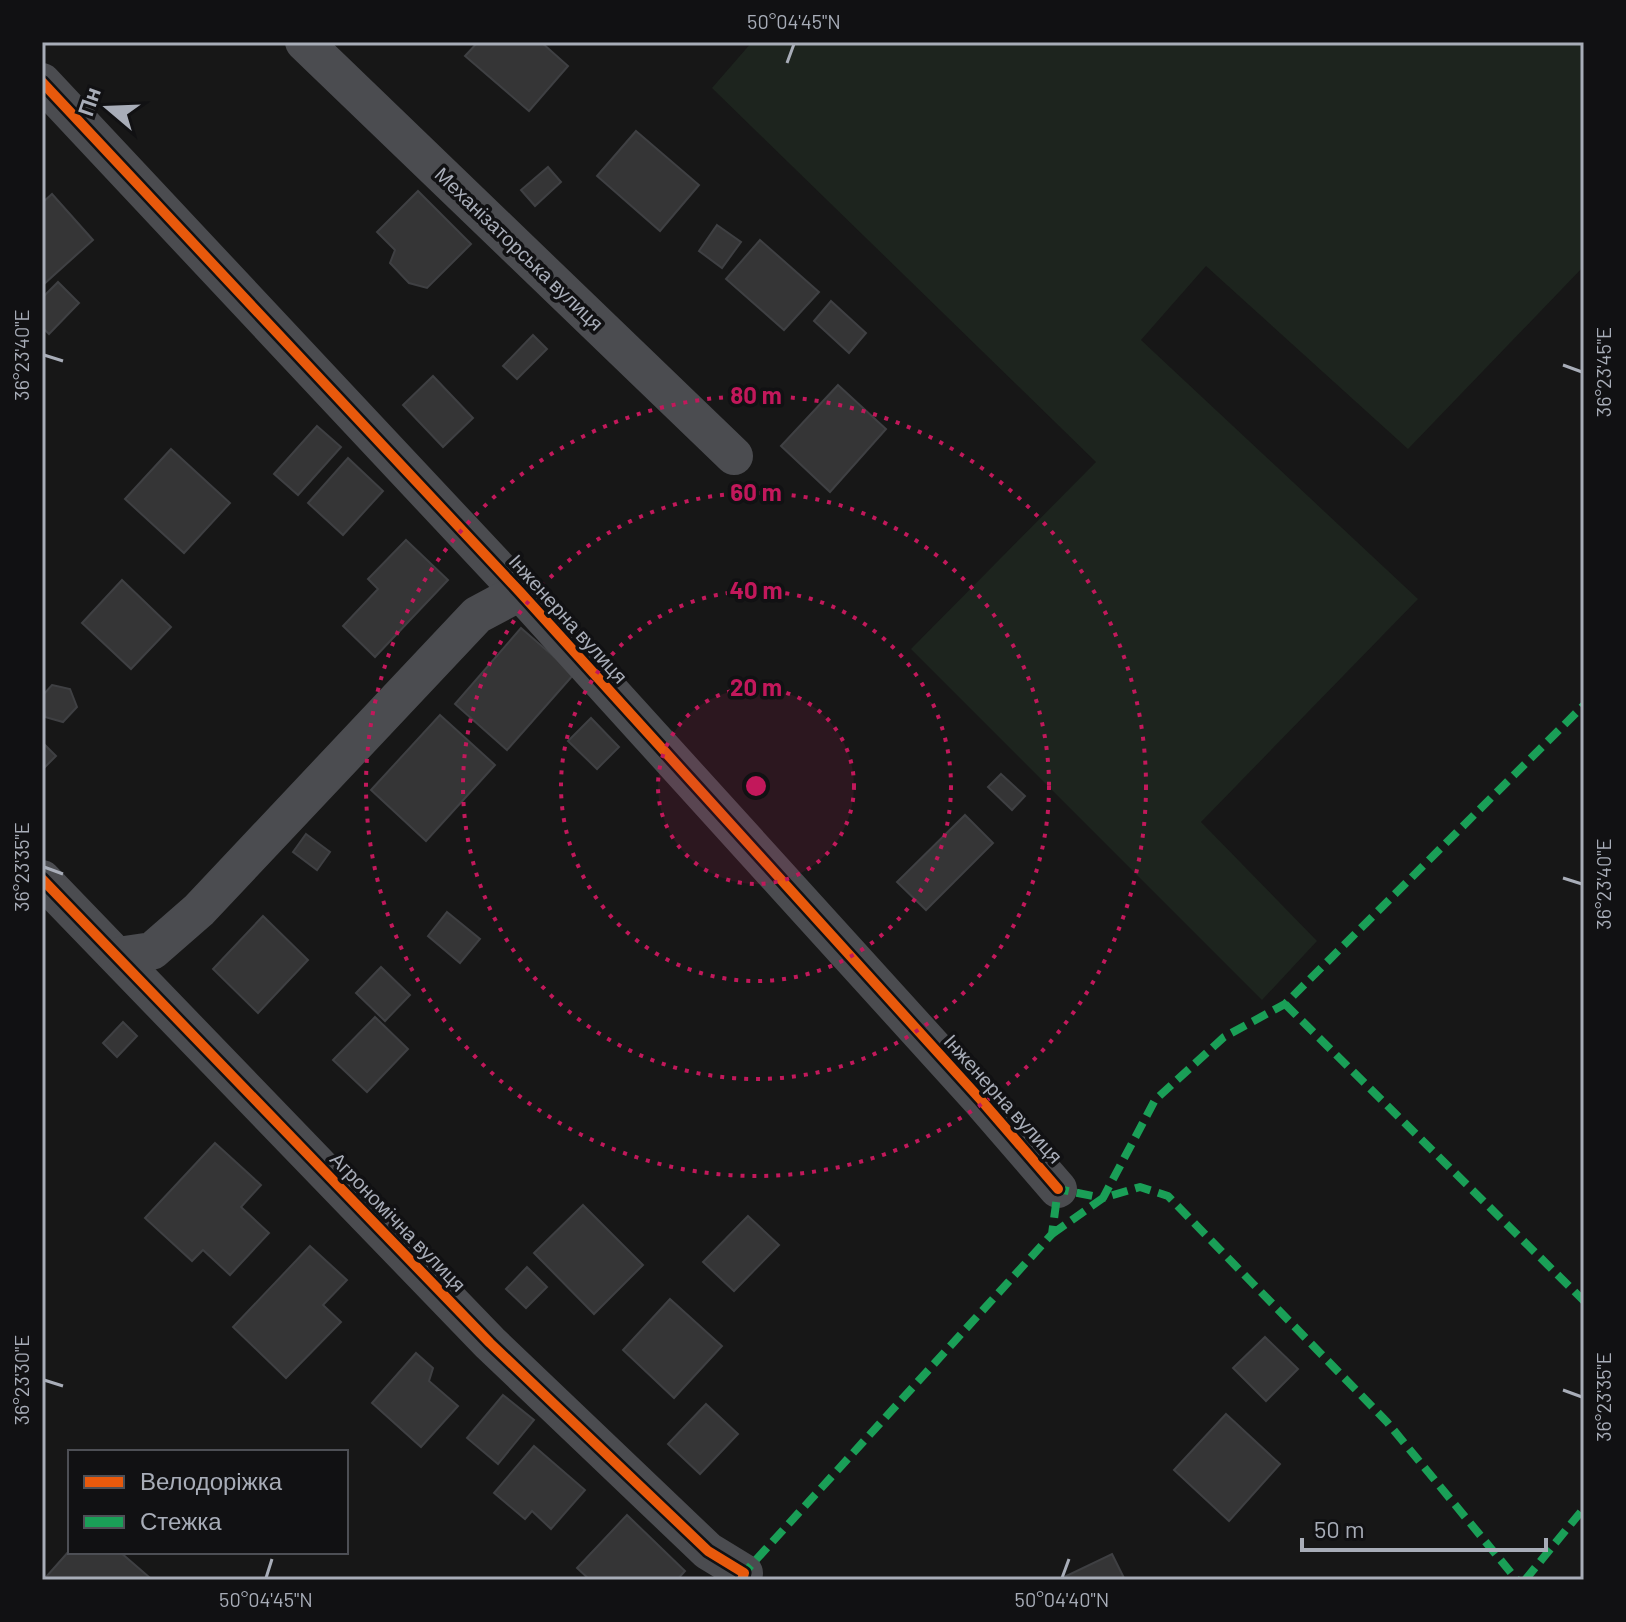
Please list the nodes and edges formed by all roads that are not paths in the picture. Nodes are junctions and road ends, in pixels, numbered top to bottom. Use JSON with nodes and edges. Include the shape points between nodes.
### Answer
{"nodes":[{"id":1,"x":304,"y":42,"type":"edge"},
{"id":2,"x":42,"y":82,"type":"edge"},
{"id":3,"x":734,"y":456,"type":"dead end"},
{"id":4,"x":520,"y":592,"type":"junction"},
{"id":5,"x":42,"y":879,"type":"edge"},
{"id":6,"x":118,"y":956,"type":"junction"},
{"id":7,"x":1058,"y":1189,"type":"dead end"},
{"id":8,"x":743,"y":1576,"type":"edge"}],
"edges":[{"from":1,"to":3,"type":"street","name":"Механізаторська вулиця"},
{"from":2,"to":4,"type":"street","name":"Інженерна вулиця"},
{"from":4,"to":6,"type":"street","via":[[477,615],[199,910],[152,951]]},
{"from":4,"to":7,"type":"street","name":"Інженерна вулиця"},
{"from":5,"to":6,"type":"street","name":"Агрономічна вулиця"},
{"from":6,"to":8,"type":"street","name":"Агрономічна вулиця","via":[[490,1343],[708,1551]]}]}
